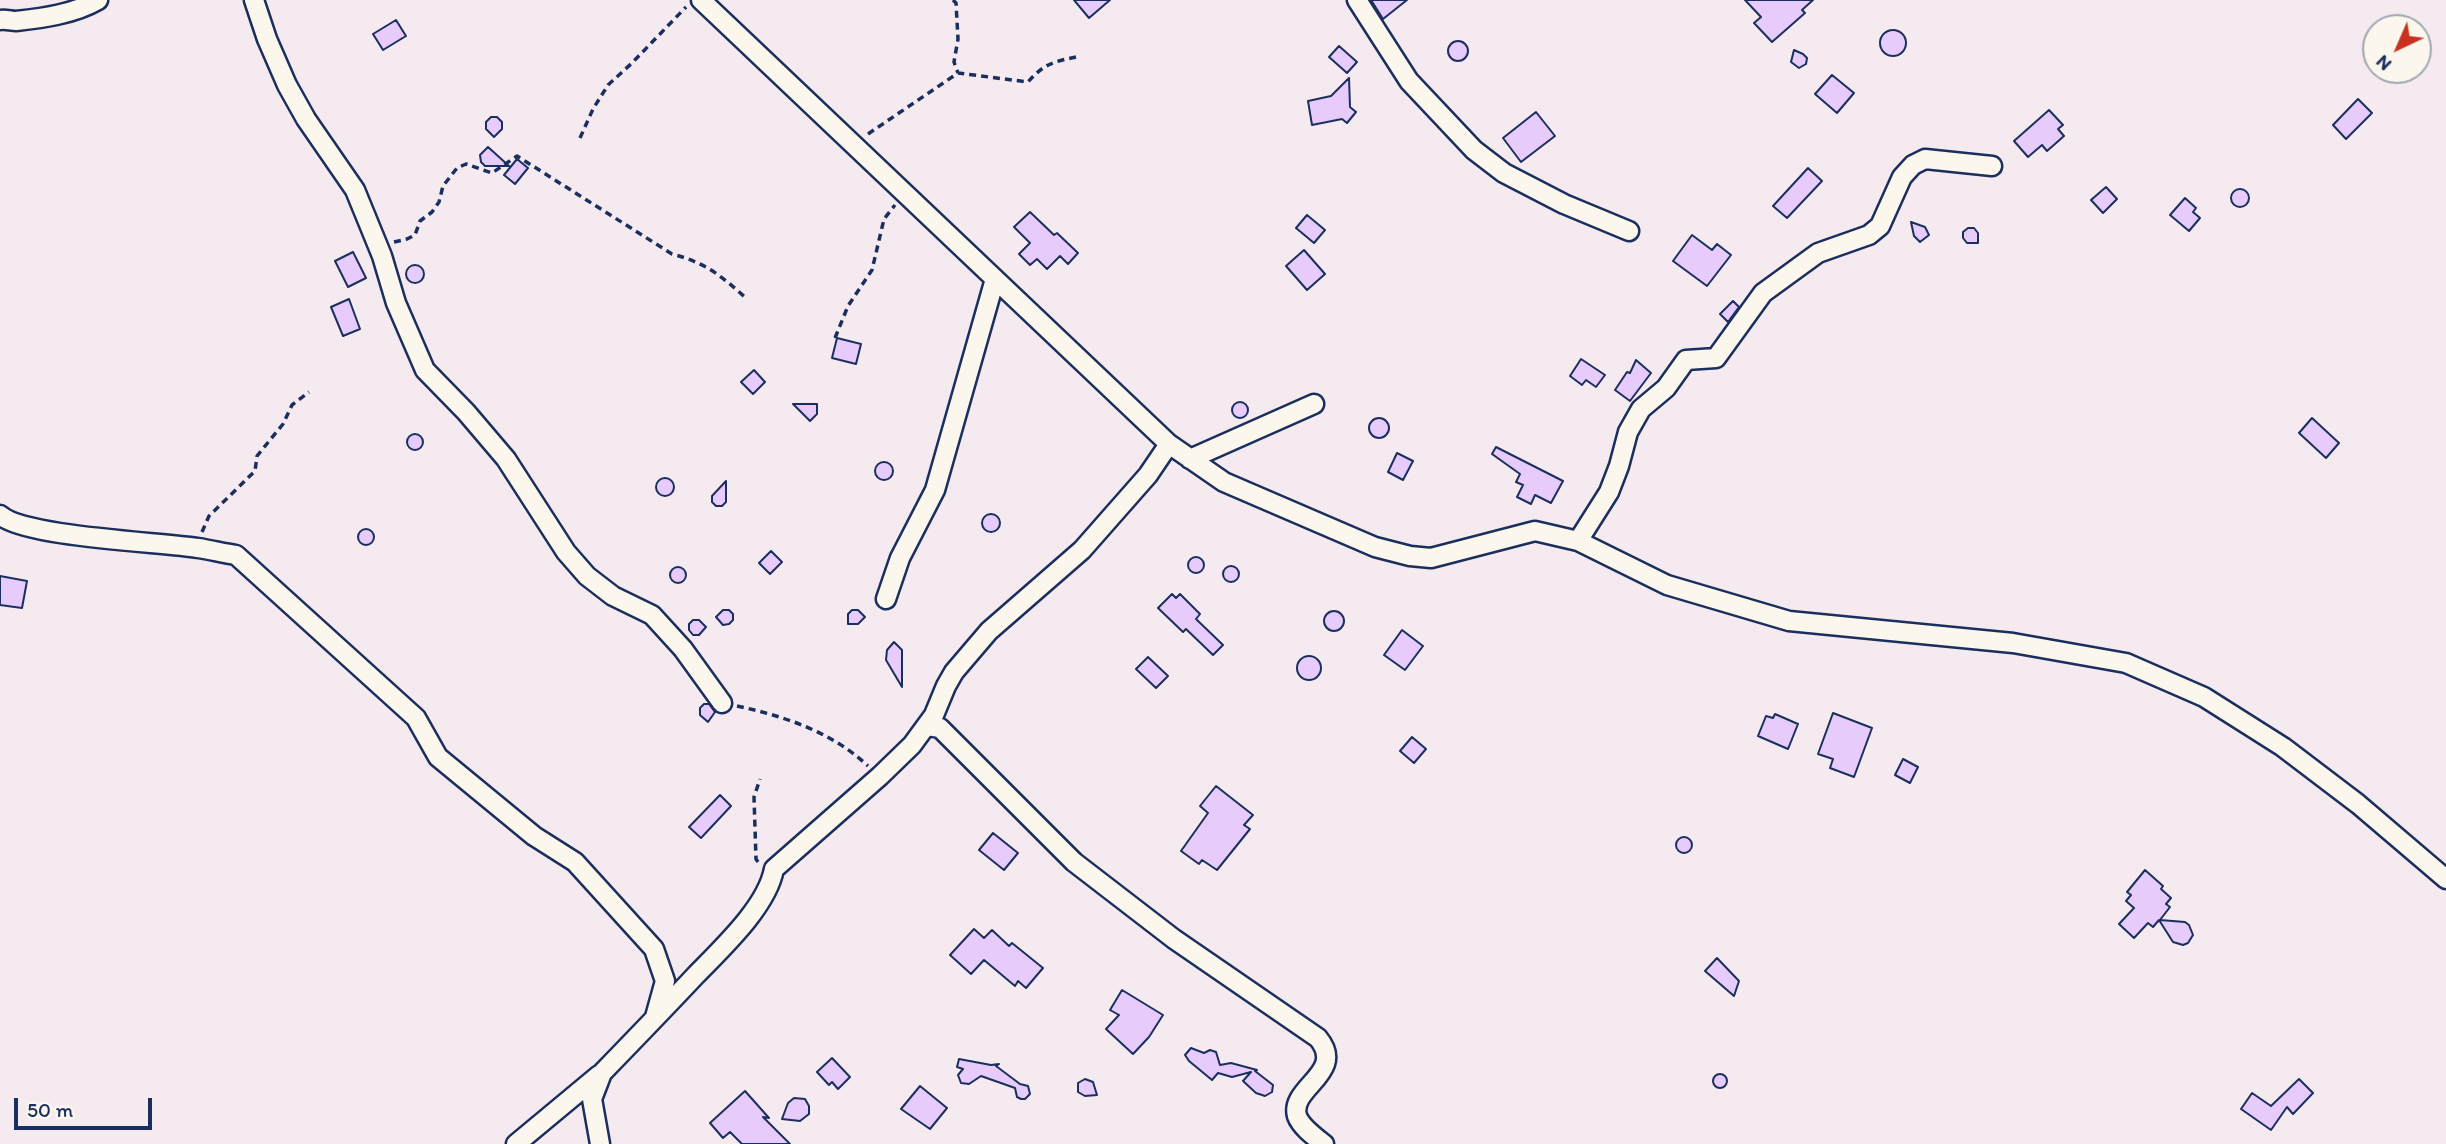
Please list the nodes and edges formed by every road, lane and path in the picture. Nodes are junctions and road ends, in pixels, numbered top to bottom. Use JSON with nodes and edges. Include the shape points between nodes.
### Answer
{"nodes":[{"id":1,"x":98,"y":0,"type":"edge"},
{"id":2,"x":254,"y":0,"type":"edge"},
{"id":3,"x":693,"y":0,"type":"edge"},
{"id":4,"x":701,"y":0,"type":"edge"},
{"id":5,"x":953,"y":0,"type":"edge"},
{"id":6,"x":1357,"y":0,"type":"edge"},
{"id":7,"x":0,"y":20,"type":"edge"},
{"id":8,"x":1076,"y":57,"type":"dead end"},
{"id":9,"x":958,"y":73,"type":"junction"},
{"id":10,"x":580,"y":138,"type":"dead end"},
{"id":11,"x":855,"y":144,"type":"junction"},
{"id":12,"x":1992,"y":166,"type":"dead end"},
{"id":13,"x":905,"y":193,"type":"junction"},
{"id":14,"x":1629,"y":231,"type":"dead end"},
{"id":15,"x":382,"y":256,"type":"junction"},
{"id":16,"x":995,"y":279,"type":"junction"},
{"id":17,"x":746,"y":298,"type":"dead end"},
{"id":18,"x":835,"y":338,"type":"dead end"},
{"id":19,"x":309,"y":392,"type":"dead end"},
{"id":20,"x":1314,"y":404,"type":"dead end"},
{"id":21,"x":1169,"y":444,"type":"junction"},
{"id":22,"x":1189,"y":459,"type":"junction"},
{"id":23,"x":0,"y":515,"type":"edge"},
{"id":24,"x":1578,"y":541,"type":"junction"},
{"id":25,"x":198,"y":548,"type":"junction"},
{"id":26,"x":886,"y":599,"type":"dead end"},
{"id":27,"x":722,"y":703,"type":"joint"},
{"id":28,"x":927,"y":726,"type":"junction"},
{"id":29,"x":880,"y":776,"type":"junction"},
{"id":30,"x":760,"y":779,"type":"dead end"},
{"id":31,"x":2446,"y":879,"type":"edge"},
{"id":32,"x":772,"y":880,"type":"junction"},
{"id":33,"x":654,"y":1020,"type":"junction"},
{"id":34,"x":602,"y":1073,"type":"junction"},
{"id":35,"x":516,"y":1144,"type":"edge"},
{"id":36,"x":600,"y":1144,"type":"edge"},
{"id":37,"x":1324,"y":1144,"type":"edge"}],
"edges":[{"from":1,"to":7,"type":"street","via":[[82,9]]},
{"from":2,"to":15,"type":"street","via":[[287,85],[355,190]]},
{"from":3,"to":10,"type":"path","via":[[608,85]]},
{"from":4,"to":11,"type":"street"},
{"from":5,"to":9,"type":"path"},
{"from":6,"to":14,"type":"street","via":[[1409,81],[1474,150],[1504,173]]},
{"from":8,"to":9,"type":"path","via":[[1041,68],[1028,82]]},
{"from":9,"to":11,"type":"path"},
{"from":11,"to":13,"type":"street"},
{"from":12,"to":24,"type":"street","via":[[1926,159],[1913,165],[1902,177],[1880,226],[1869,235],[1818,253],[1763,293],[1716,358],[1686,360],[1666,388],[1641,409],[1628,432],[1609,492]]},
{"from":13,"to":16,"type":"street"},
{"from":13,"to":18,"type":"path","via":[[884,219],[872,270],[848,306]]},
{"from":15,"to":17,"type":"path","via":[[396,240],[415,234],[457,168],[466,164],[492,173],[517,156],[671,254],[714,270]]},
{"from":15,"to":27,"type":"street","via":[[425,370],[506,459],[566,552],[587,576],[612,596],[652,615]]},
{"from":16,"to":21,"type":"street"},
{"from":16,"to":26,"type":"street","via":[[935,490]]},
{"from":19,"to":25,"type":"path","via":[[292,405],[257,456],[255,471],[247,481],[209,516]]},
{"from":20,"to":22,"type":"street"},
{"from":21,"to":22,"type":"street"},
{"from":21,"to":28,"type":"street","via":[[1082,550],[989,631],[954,672]]},
{"from":22,"to":24,"type":"street","via":[[1260,499],[1375,547],[1410,556],[1431,558],[1535,530]]},
{"from":23,"to":25,"type":"street","via":[[37,529]]},
{"from":24,"to":31,"type":"street","via":[[1667,584],[1789,621],[2013,643],[2138,668],[2204,697],[2283,747]]},
{"from":25,"to":33,"type":"street","via":[[236,555],[416,718],[438,757],[534,836],[575,862],[654,949],[666,981]]},
{"from":27,"to":29,"type":"path","via":[[801,724],[851,750]]},
{"from":28,"to":29,"type":"street"},
{"from":28,"to":37,"type":"street","via":[[940,728],[1074,862],[1174,939],[1318,1038],[1326,1047],[1326,1062],[1296,1108],[1297,1118]]},
{"from":29,"to":32,"type":"street","via":[[774,869]]},
{"from":30,"to":32,"type":"path","via":[[754,797],[756,859]]},
{"from":32,"to":33,"type":"street","via":[[727,942]]},
{"from":33,"to":34,"type":"street"},
{"from":34,"to":35,"type":"street"},
{"from":34,"to":36,"type":"street","via":[[592,1099]]}]}
